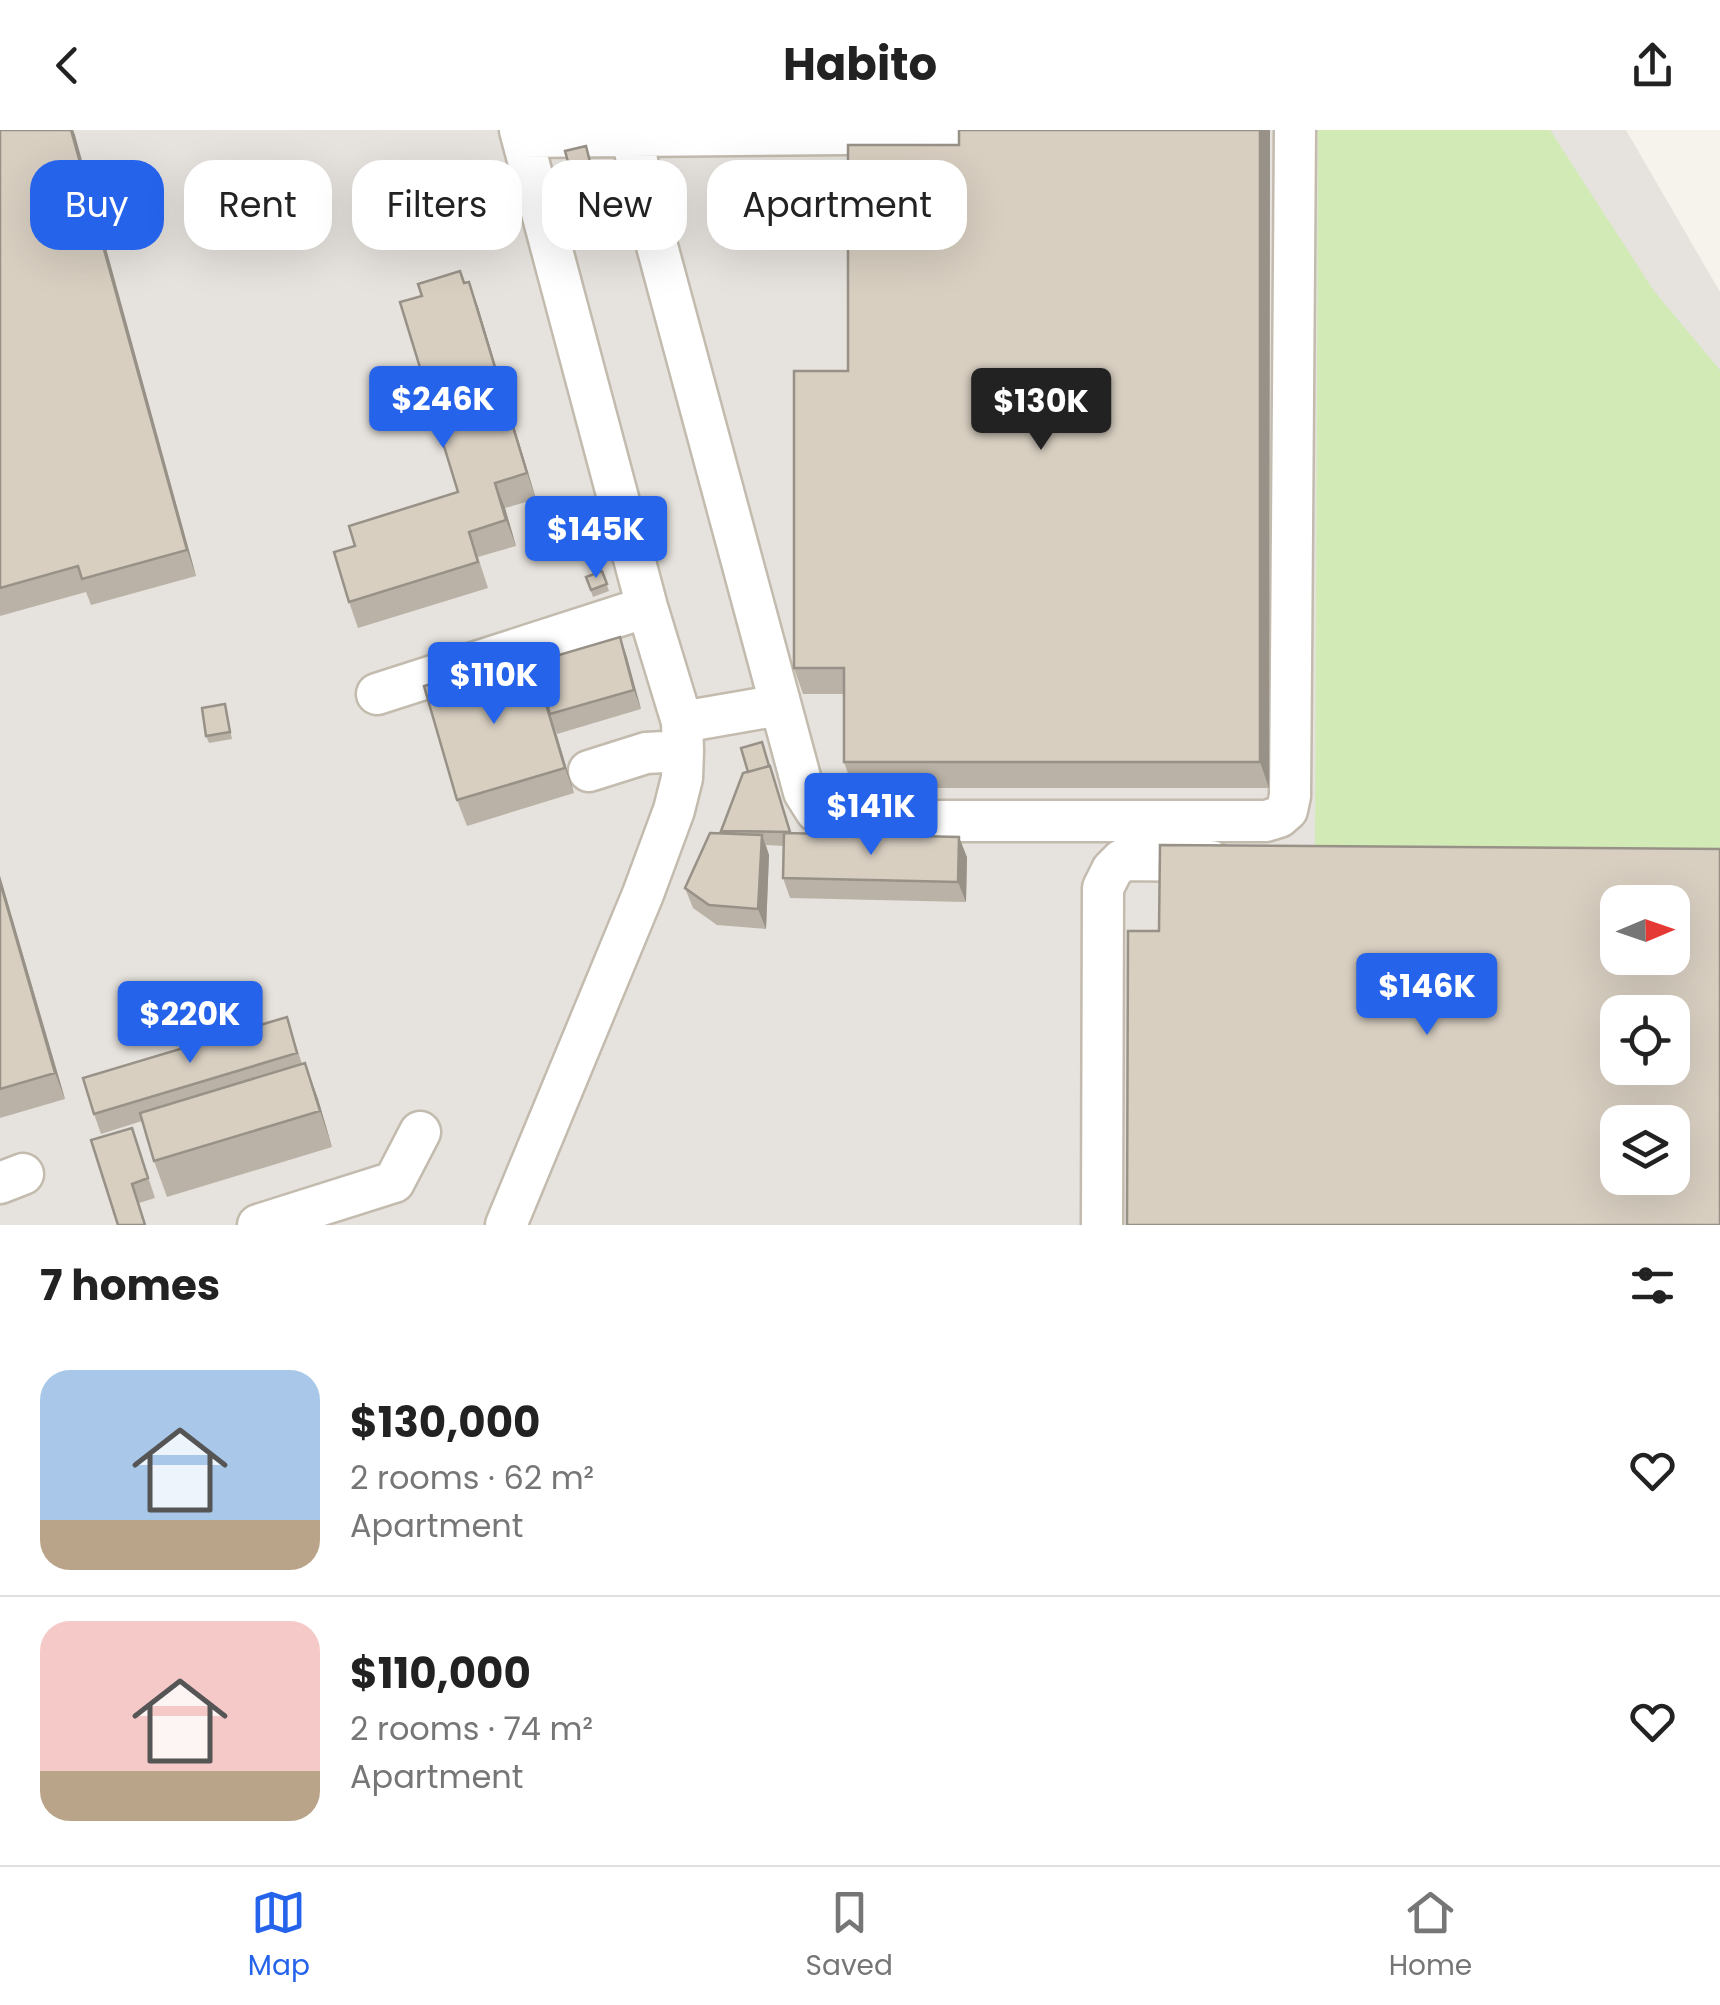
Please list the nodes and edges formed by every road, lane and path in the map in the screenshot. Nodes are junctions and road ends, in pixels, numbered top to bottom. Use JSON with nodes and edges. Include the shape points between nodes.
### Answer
{"nodes":[{"id":1,"x":970,"y":130,"type":"edge"},
{"id":2,"x":1295,"y":130,"type":"edge"},
{"id":3,"x":521,"y":134,"type":"edge"},
{"id":4,"x":632,"y":136,"type":"junction"},
{"id":5,"x":637,"y":160,"type":"edge"},
{"id":6,"x":542,"y":212,"type":"edge"},
{"id":7,"x":552,"y":250,"type":"edge"},
{"id":8,"x":658,"y":250,"type":"edge"},
{"id":9,"x":647,"y":608,"type":"junction"},
{"id":10,"x":378,"y":694,"type":"dead end"},
{"id":11,"x":780,"y":706,"type":"junction"},
{"id":12,"x":682,"y":736,"type":"junction"},
{"id":13,"x":589,"y":771,"type":"dead end"},
{"id":14,"x":1242,"y":861,"type":"edge"},
{"id":15,"x":420,"y":1132,"type":"dead end"},
{"id":16,"x":310,"y":1220,"type":"edge"},
{"id":17,"x":258,"y":1225,"type":"edge"},
{"id":18,"x":506,"y":1225,"type":"edge"},
{"id":19,"x":1102,"y":1225,"type":"edge"}],
"edges":[{"from":1,"to":4,"type":"lane"},
{"from":2,"to":11,"type":"lane","via":[[1287,810],[1266,821],[841,821],[816,811],[804,792]]},
{"from":3,"to":4,"type":"lane"},
{"from":3,"to":6,"type":"lane"},
{"from":4,"to":5,"type":"lane"},
{"from":7,"to":9,"type":"lane"},
{"from":8,"to":11,"type":"lane"},
{"from":9,"to":10,"type":"lane"},
{"from":9,"to":12,"type":"lane"},
{"from":11,"to":12,"type":"lane"},
{"from":12,"to":13,"type":"lane"},
{"from":12,"to":18,"type":"lane","via":[[674,810]]},
{"from":14,"to":19,"type":"lane","via":[[1122,860],[1103,888]]},
{"from":15,"to":16,"type":"lane","via":[[394,1182]]},
{"from":16,"to":17,"type":"lane"}]}
